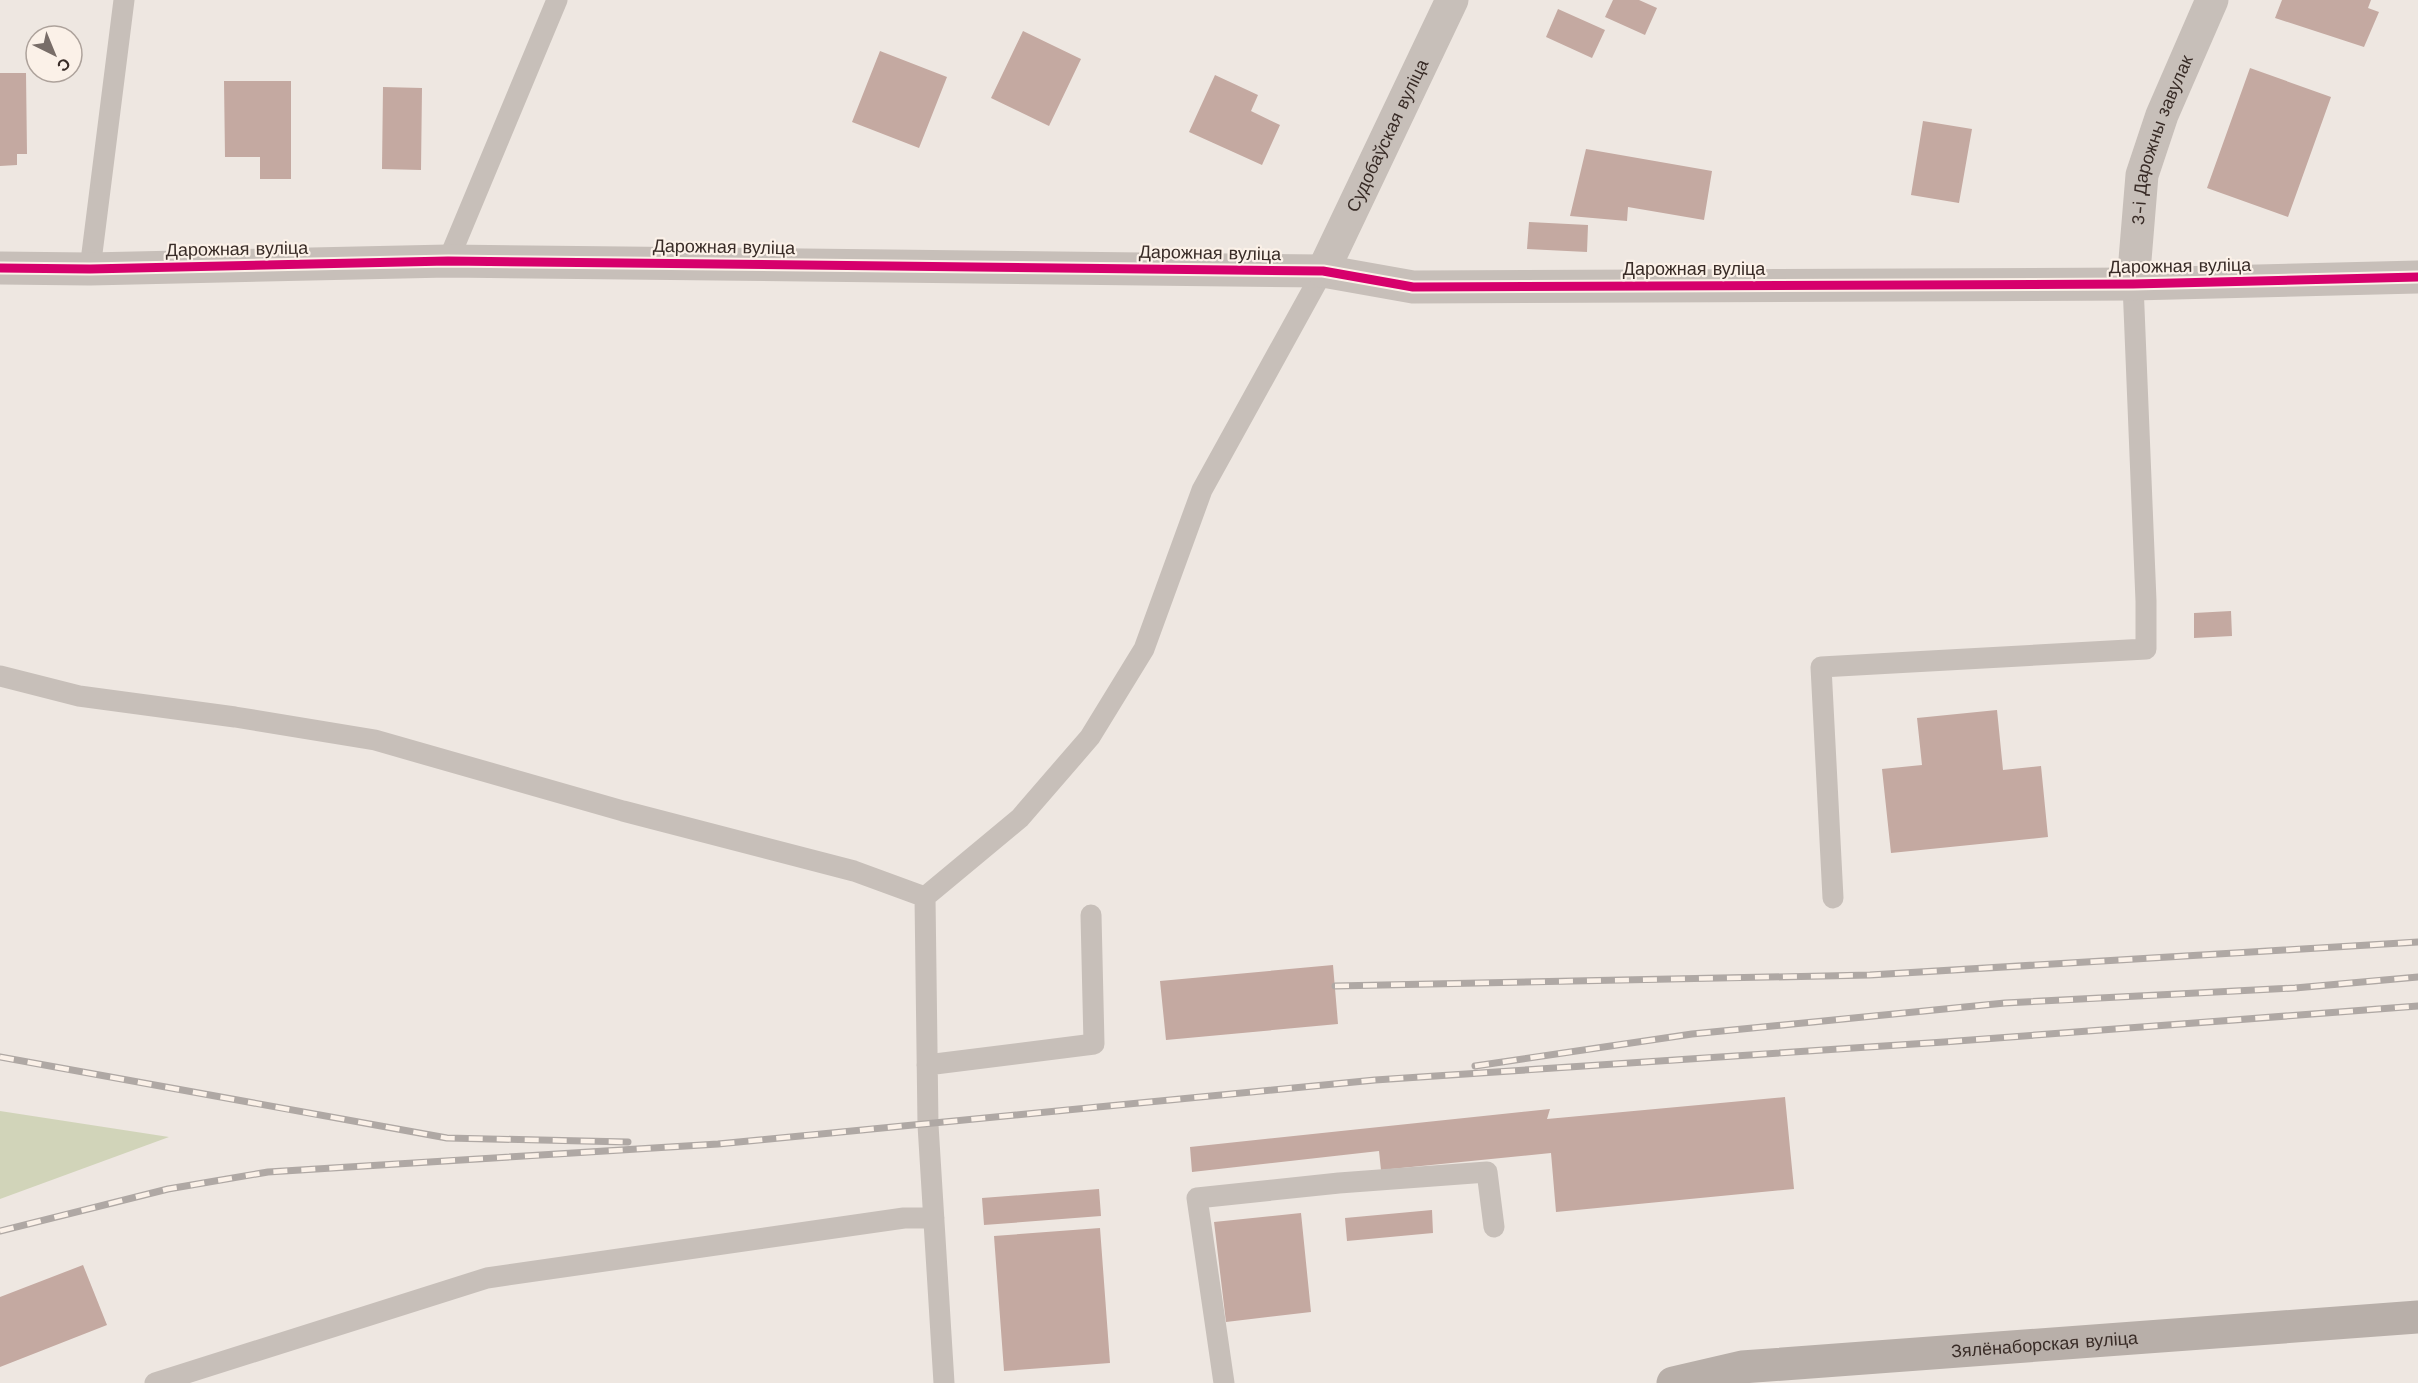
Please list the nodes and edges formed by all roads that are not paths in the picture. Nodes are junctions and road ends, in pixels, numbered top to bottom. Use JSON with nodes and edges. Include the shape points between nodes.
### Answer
{"nodes":[{"id":1,"x":124,"y":0,"type":"edge"},
{"id":2,"x":557,"y":0,"type":"edge"},
{"id":3,"x":1452,"y":0,"type":"edge"},
{"id":4,"x":2212,"y":0,"type":"edge"},
{"id":5,"x":448,"y":261,"type":"junction"},
{"id":6,"x":0,"y":268,"type":"edge"},
{"id":7,"x":90,"y":269,"type":"junction"},
{"id":8,"x":1323,"y":271,"type":"junction"},
{"id":9,"x":2418,"y":277,"type":"edge"},
{"id":10,"x":2133,"y":284,"type":"junction"},
{"id":11,"x":0,"y":676,"type":"edge"},
{"id":12,"x":924,"y":897,"type":"junction"},
{"id":13,"x":1833,"y":898,"type":"dead end"},
{"id":14,"x":1091,"y":915,"type":"dead end"},
{"id":15,"x":927,"y":1065,"type":"junction"},
{"id":16,"x":934,"y":1218,"type":"junction"},
{"id":17,"x":1494,"y":1227,"type":"dead end"},
{"id":18,"x":2418,"y":1317,"type":"edge"},
{"id":19,"x":155,"y":1383,"type":"edge"},
{"id":20,"x":944,"y":1383,"type":"edge"},
{"id":21,"x":1224,"y":1383,"type":"edge"},
{"id":22,"x":1673,"y":1383,"type":"edge"}],
"edges":[{"from":1,"to":7,"type":"lane"},
{"from":2,"to":5,"type":"lane"},
{"from":3,"to":8,"type":"street","name":"Судобаўская вуліца"},
{"from":4,"to":10,"type":"street","name":"3-і Дарожны завулак","via":[[2162,115],[2142,175]]},
{"from":5,"to":7,"type":"street","name":"Дарожная вуліца"},
{"from":5,"to":8,"type":"street","name":"Дарожная вуліца"},
{"from":6,"to":7,"type":"street","name":"Дарожная вуліца"},
{"from":8,"to":10,"type":"street","name":"Дарожная вуліца","via":[[1413,287]]},
{"from":8,"to":12,"type":"lane","via":[[1202,490],[1144,649],[1090,737],[1020,818]]},
{"from":9,"to":10,"type":"street","name":"Дарожная вуліца"},
{"from":10,"to":13,"type":"lane","via":[[2146,649],[1821,667]]},
{"from":11,"to":12,"type":"lane","via":[[79,696],[375,740],[623,811],[854,871]]},
{"from":12,"to":15,"type":"lane"},
{"from":14,"to":15,"type":"lane","via":[[1095,1044]]},
{"from":15,"to":16,"type":"lane"},
{"from":16,"to":19,"type":"lane","via":[[904,1218],[487,1278]]},
{"from":16,"to":20,"type":"lane"},
{"from":17,"to":21,"type":"lane","via":[[1487,1172],[1197,1198]]},
{"from":18,"to":22,"type":"main road","name":"Зялёнаборская вуліца","via":[[1742,1367]]}]}
